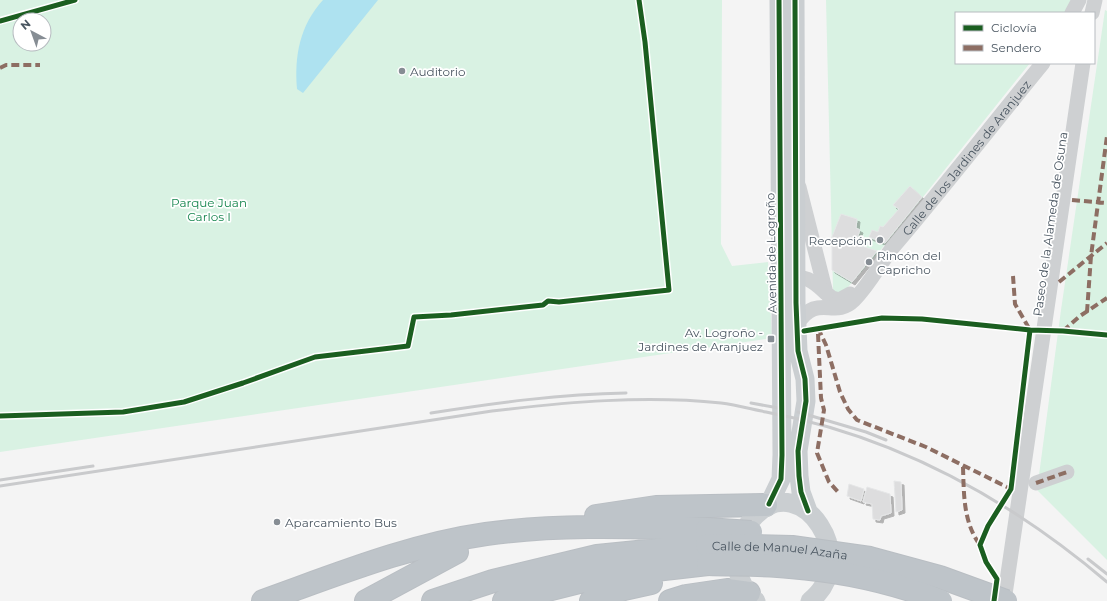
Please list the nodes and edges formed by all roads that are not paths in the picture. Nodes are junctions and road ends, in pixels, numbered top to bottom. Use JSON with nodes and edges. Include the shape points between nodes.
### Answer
{"nodes":[{"id":1,"x":779,"y":0,"type":"edge"},
{"id":2,"x":795,"y":0,"type":"edge"},
{"id":3,"x":1078,"y":0,"type":"edge"},
{"id":4,"x":1086,"y":0,"type":"edge"},
{"id":5,"x":1095,"y":0,"type":"edge"},
{"id":6,"x":1072,"y":12,"type":"edge"},
{"id":7,"x":1083,"y":12,"type":"edge"},
{"id":8,"x":1092,"y":12,"type":"edge"},
{"id":9,"x":1042,"y":64,"type":"edge"},
{"id":10,"x":1083,"y":64,"type":"edge"},
{"id":11,"x":796,"y":177,"type":"junction"},
{"id":12,"x":885,"y":258,"type":"junction"},
{"id":13,"x":796,"y":277,"type":"junction"},
{"id":14,"x":781,"y":290,"type":"junction"},
{"id":15,"x":826,"y":293,"type":"junction"},
{"id":16,"x":797,"y":324,"type":"junction"},
{"id":17,"x":1067,"y":472,"type":"dead end"},
{"id":18,"x":1036,"y":483,"type":"dead end"},
{"id":19,"x":768,"y":505,"type":"junction"},
{"id":20,"x":808,"y":511,"type":"junction"},
{"id":21,"x":591,"y":517,"type":"dead end"},
{"id":22,"x":457,"y":552,"type":"dead end"},
{"id":23,"x":708,"y":553,"type":"junction"},
{"id":24,"x":752,"y":597,"type":"edge"},
{"id":25,"x":263,"y":601,"type":"edge"},
{"id":26,"x":363,"y":601,"type":"edge"},
{"id":27,"x":434,"y":601,"type":"edge"},
{"id":28,"x":504,"y":601,"type":"edge"},
{"id":29,"x":591,"y":601,"type":"edge"},
{"id":30,"x":670,"y":601,"type":"edge"},
{"id":31,"x":810,"y":601,"type":"edge"},
{"id":32,"x":912,"y":601,"type":"edge"},
{"id":33,"x":941,"y":601,"type":"edge"},
{"id":34,"x":1005,"y":601,"type":"edge"}],
"edges":[{"from":1,"to":14,"type":"main road","name":"Avenida de Logroño"},
{"from":2,"to":11,"type":"main road","name":"Avenida de Logroño"},
{"from":3,"to":6,"type":"street"},
{"from":4,"to":7,"type":"street"},
{"from":5,"to":8,"type":"street"},
{"from":9,"to":12,"type":"street","name":"Calle de los Jardines de Aranjuez"},
{"from":10,"to":34,"type":"street","name":"Paseo de la Alameda de Osuna"},
{"from":11,"to":13,"type":"main road","name":"Avenida de Logroño"},
{"from":11,"to":15,"type":"street","name":"Avenida de Logroño"},
{"from":12,"to":15,"type":"street","name":"Avenida de Logroño","via":[[844,298],[839,300]]},
{"from":12,"to":16,"type":"street","name":"Calle de los Jardines de Aranjuez","via":[[854,300],[836,308],[812,309],[804,314]]},
{"from":13,"to":14,"type":"street","name":"Avenida de Logroño","via":[[788,281]]},
{"from":13,"to":15,"type":"street","name":"Avenida de Logroño","via":[[803,276]]},
{"from":13,"to":16,"type":"main road","name":"Avenida de Logroño"},
{"from":14,"to":19,"type":"main road","name":"Avenida de Logroño","via":[[781,479]]},
{"from":16,"to":20,"type":"main road","name":"Avenida de Logroño","via":[[798,351],[805,379],[806,401],[798,451],[799,476],[801,492]]},
{"from":17,"to":18,"type":"street"},
{"from":19,"to":20,"type":"main road","via":[[787,502]]},
{"from":19,"to":21,"type":"highway","via":[[656,507]]},
{"from":19,"to":24,"type":"main road","name":"Avenida de Logroño","via":[[748,524],[739,540],[736,556],[737,569]]},
{"from":20,"to":31,"type":"main road","via":[[824,533],[830,547],[831,564],[828,580],[817,596]]},
{"from":22,"to":26,"type":"highway"},
{"from":23,"to":25,"type":"highway","via":[[579,526],[486,534],[413,549]]},
{"from":23,"to":27,"type":"highway","name":"Calle de Manuel Azaña","via":[[597,556],[493,581]]},
{"from":23,"to":28,"type":"highway","name":"Calle de Manuel Azaña"},
{"from":23,"to":29,"type":"highway","via":[[666,580],[624,589]]},
{"from":23,"to":32,"type":"highway","via":[[790,577],[844,584]]},
{"from":23,"to":33,"type":"highway","name":"Calle de Manuel Azaña","bridge":true,"via":[[846,574],[899,586]]},
{"from":23,"to":34,"type":"highway","bridge":true,"via":[[793,535],[849,546],[870,558],[940,577]]},
{"from":24,"to":30,"type":"highway","via":[[727,590]]}]}
